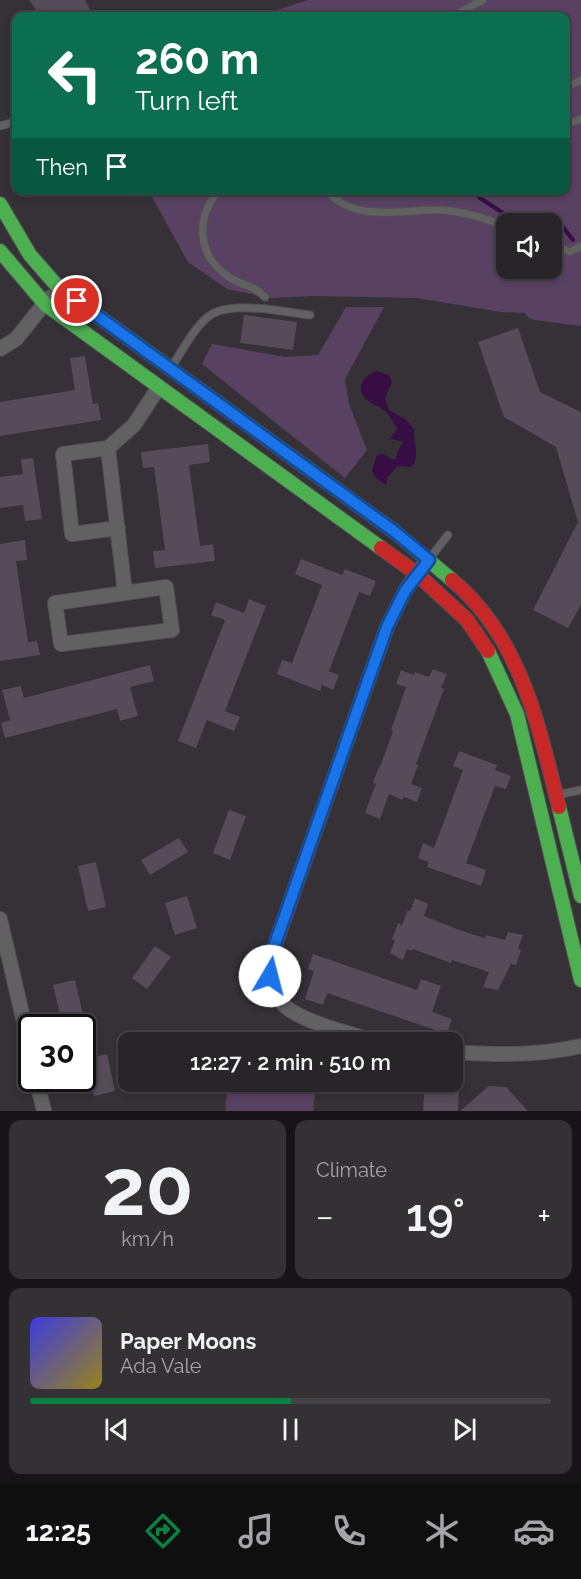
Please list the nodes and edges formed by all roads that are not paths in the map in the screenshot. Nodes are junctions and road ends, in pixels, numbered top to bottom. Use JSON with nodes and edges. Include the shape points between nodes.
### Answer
{"nodes":[{"id":1,"x":483,"y":0,"type":"edge"},
{"id":2,"x":460,"y":12,"type":"edge"},
{"id":3,"x":216,"y":195,"type":"edge"},
{"id":4,"x":329,"y":195,"type":"edge"},
{"id":5,"x":0,"y":204,"type":"edge"},
{"id":6,"x":496,"y":222,"type":"edge"},
{"id":7,"x":581,"y":246,"type":"edge"},
{"id":8,"x":562,"y":248,"type":"edge"},
{"id":9,"x":0,"y":251,"type":"edge"},
{"id":10,"x":58,"y":287,"type":"junction"},
{"id":11,"x":266,"y":297,"type":"dead end"},
{"id":12,"x":45,"y":304,"type":"junction"},
{"id":13,"x":310,"y":315,"type":"dead end"},
{"id":14,"x":0,"y":349,"type":"edge"},
{"id":15,"x":170,"y":369,"type":"junction"},
{"id":16,"x":159,"y":387,"type":"junction"},
{"id":17,"x":108,"y":448,"type":"junction"},
{"id":18,"x":117,"y":528,"type":"junction"},
{"id":19,"x":448,"y":536,"type":"dead end"},
{"id":20,"x":429,"y":560,"type":"junction"},
{"id":21,"x":417,"y":573,"type":"junction"},
{"id":22,"x":126,"y":593,"type":"junction"},
{"id":23,"x":581,"y":790,"type":"edge"},
{"id":24,"x":555,"y":795,"type":"junction"},
{"id":25,"x":537,"y":799,"type":"junction"},
{"id":26,"x":581,"y":896,"type":"edge"},
{"id":27,"x":0,"y":919,"type":"edge"},
{"id":28,"x":581,"y":980,"type":"edge"},
{"id":29,"x":22,"y":1014,"type":"edge"},
{"id":30,"x":346,"y":1032,"type":"edge"},
{"id":31,"x":581,"y":1046,"type":"edge"},
{"id":32,"x":463,"y":1053,"type":"edge"},
{"id":33,"x":39,"y":1092,"type":"edge"},
{"id":34,"x":44,"y":1111,"type":"edge"}],
"edges":[{"from":1,"to":2,"type":"lane"},
{"from":3,"to":11,"type":"lane","via":[[206,213],[202,241],[213,264]]},
{"from":4,"to":6,"type":"lane","via":[[377,214],[441,210]]},
{"from":5,"to":10,"type":"street","via":[[30,255]]},
{"from":7,"to":8,"type":"lane","via":[[570,252]]},
{"from":9,"to":12,"type":"street"},
{"from":10,"to":12,"type":"street"},
{"from":10,"to":15,"type":"street"},
{"from":12,"to":14,"type":"street","via":[[16,339]]},
{"from":12,"to":16,"type":"street"},
{"from":13,"to":15,"type":"lane","via":[[228,309],[212,314]]},
{"from":15,"to":16,"type":"lane"},
{"from":15,"to":20,"type":"street"},
{"from":16,"to":17,"type":"street","via":[[134,425]]},
{"from":16,"to":21,"type":"street"},
{"from":17,"to":18,"type":"street"},
{"from":17,"to":18,"type":"street","via":[[63,454],[65,477],[72,534]]},
{"from":18,"to":22,"type":"street"},
{"from":19,"to":20,"type":"lane"},
{"from":20,"to":21,"type":"street"},
{"from":20,"to":24,"type":"street","via":[[481,609],[505,642],[534,709]]},
{"from":21,"to":25,"type":"street","via":[[467,620],[489,652],[517,714]]},
{"from":21,"to":30,"type":"street","via":[[387,627],[270,958],[273,986],[291,1012]]},
{"from":22,"to":22,"type":"street","via":[[55,603],[61,644],[172,630],[166,587]]},
{"from":23,"to":24,"type":"lane"},
{"from":24,"to":25,"type":"lane"},
{"from":24,"to":26,"type":"street"},
{"from":25,"to":28,"type":"street"},
{"from":27,"to":29,"type":"street"},
{"from":31,"to":32,"type":"street","via":[[514,1056]]},
{"from":33,"to":34,"type":"street"}]}
